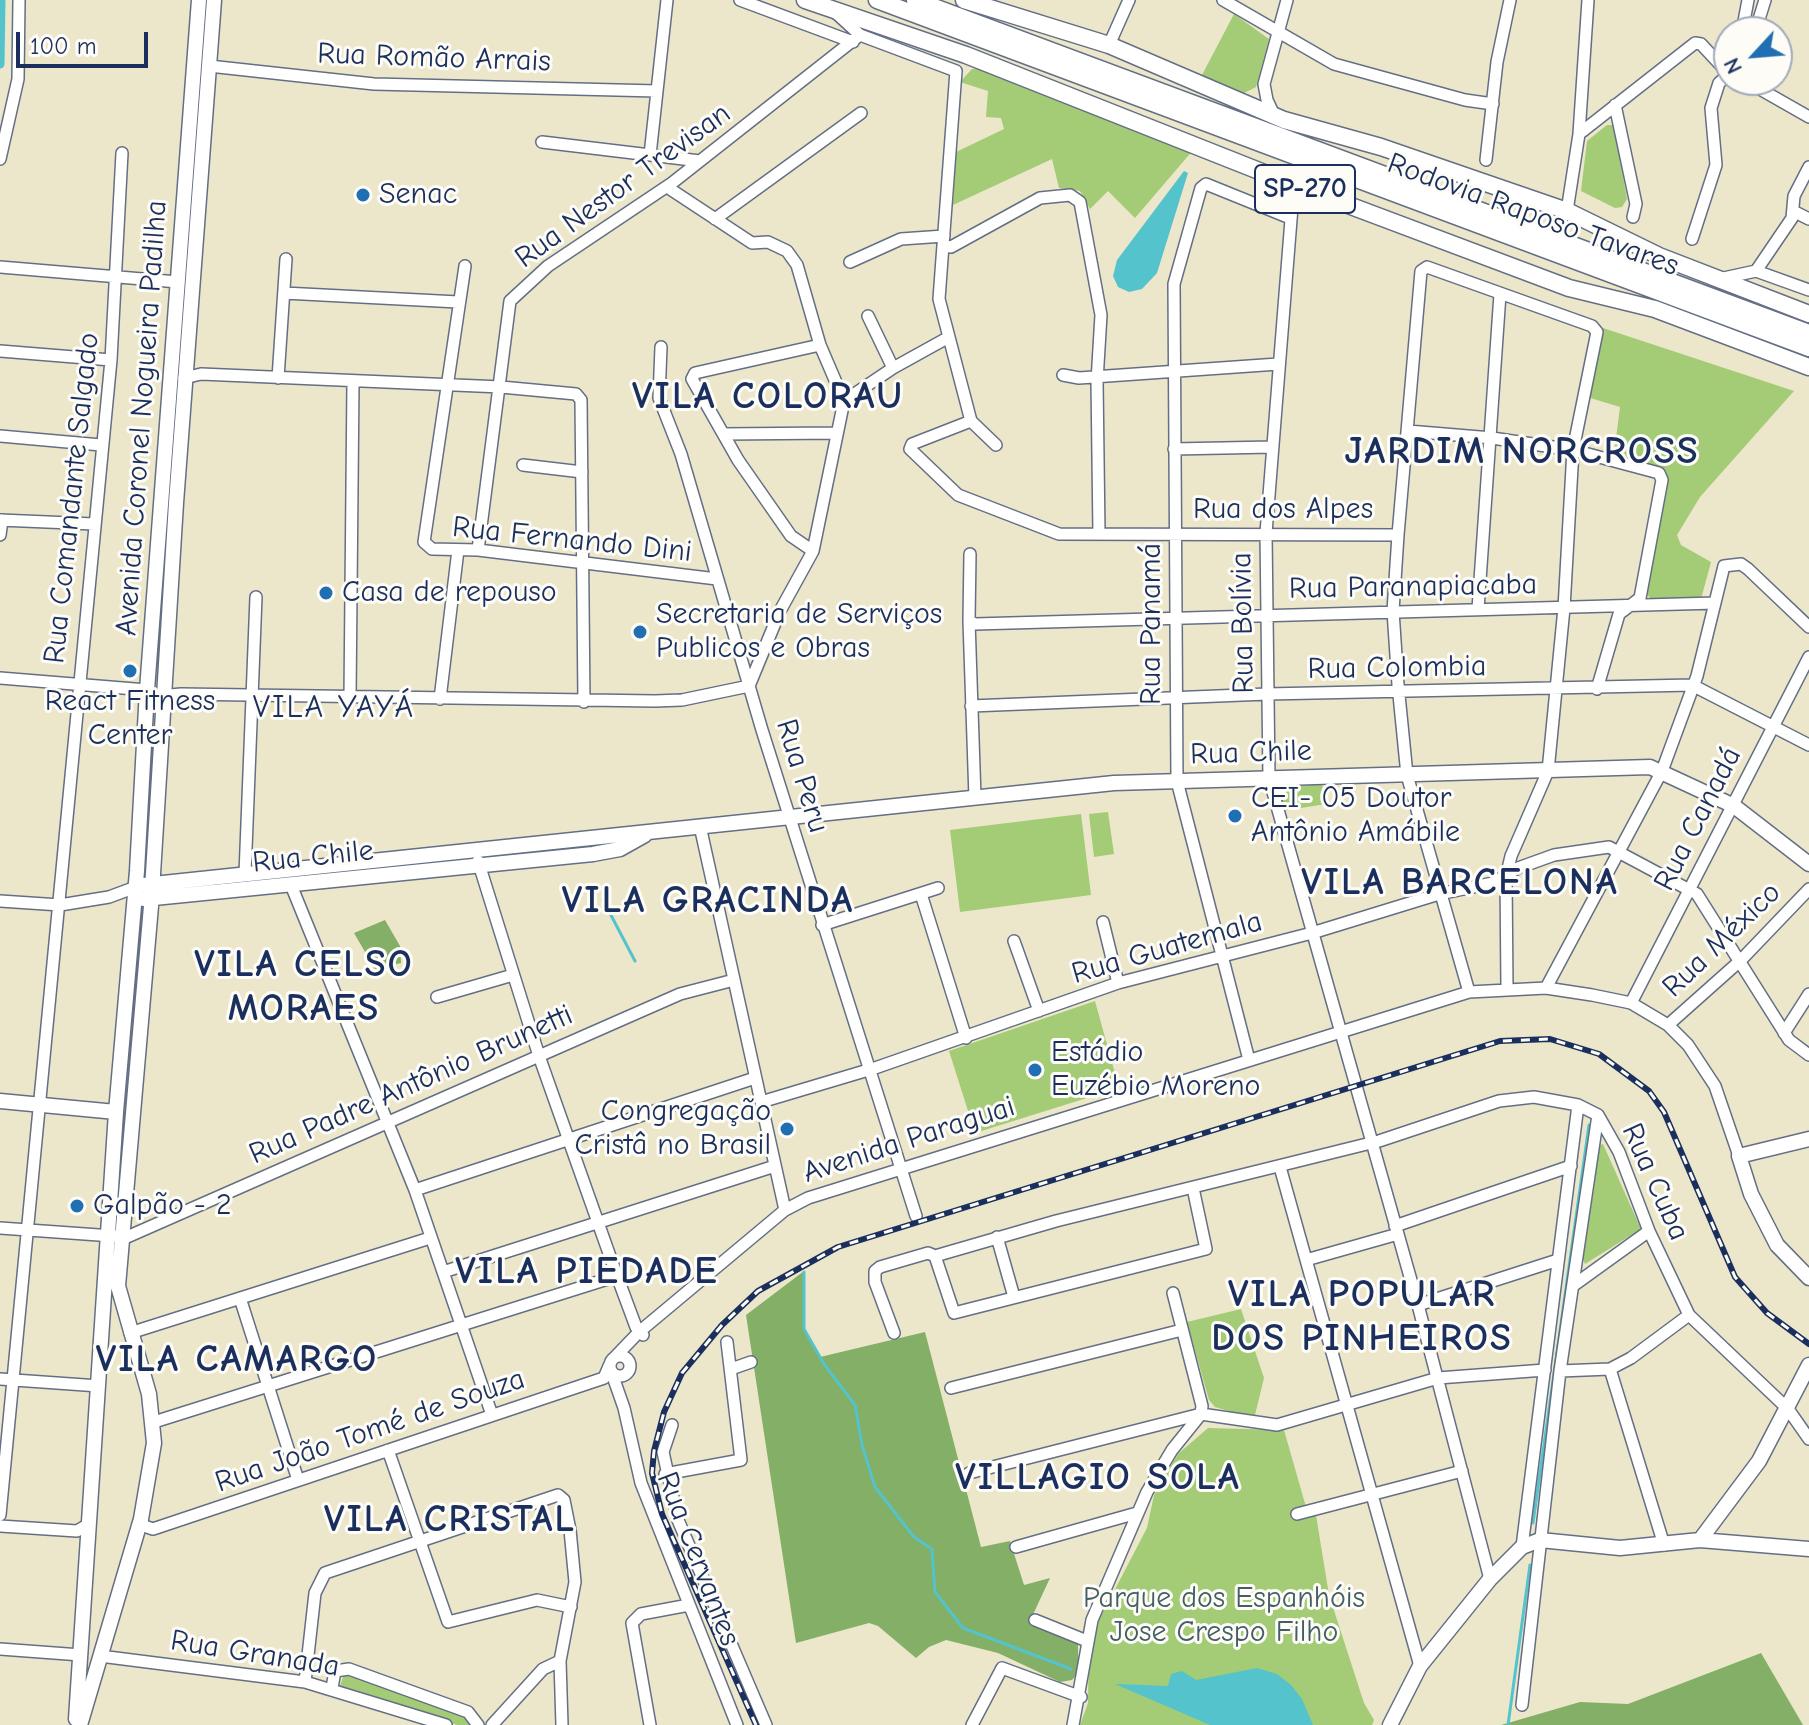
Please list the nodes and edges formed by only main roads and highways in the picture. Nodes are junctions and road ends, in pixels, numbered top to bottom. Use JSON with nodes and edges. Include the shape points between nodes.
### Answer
{"nodes":[{"id":1,"x":199,"y":0,"type":"edge"},
{"id":2,"x":214,"y":0,"type":"edge"},
{"id":3,"x":805,"y":0,"type":"edge"},
{"id":4,"x":877,"y":0,"type":"edge"},
{"id":5,"x":915,"y":0,"type":"edge"},
{"id":6,"x":964,"y":0,"type":"edge"},
{"id":7,"x":1809,"y":314,"type":"edge"},
{"id":8,"x":1809,"y":333,"type":"edge"},
{"id":9,"x":1809,"y":348,"type":"edge"},
{"id":10,"x":1809,"y":367,"type":"edge"},
{"id":11,"x":184,"y":373,"type":"junction"},
{"id":12,"x":618,"y":841,"type":"junction"},
{"id":13,"x":153,"y":857,"type":"junction"},
{"id":14,"x":1809,"y":864,"type":"edge"},
{"id":15,"x":188,"y":881,"type":"junction"},
{"id":16,"x":152,"y":892,"type":"junction"},
{"id":17,"x":135,"y":893,"type":"junction"},
{"id":18,"x":0,"y":1101,"type":"edge"},
{"id":19,"x":116,"y":1112,"type":"junction"},
{"id":20,"x":1809,"y":1139,"type":"edge"},
{"id":21,"x":115,"y":1237,"type":"junction"},
{"id":22,"x":1809,"y":1278,"type":"edge"},
{"id":23,"x":124,"y":1334,"type":"junction"},
{"id":24,"x":102,"y":1352,"type":"junction"},
{"id":25,"x":1809,"y":1365,"type":"edge"},
{"id":26,"x":1700,"y":1540,"type":"junction"},
{"id":27,"x":1809,"y":1549,"type":"edge"},
{"id":28,"x":81,"y":1655,"type":"junction"},
{"id":29,"x":100,"y":1656,"type":"junction"},
{"id":30,"x":78,"y":1725,"type":"edge"},
{"id":31,"x":1390,"y":1725,"type":"edge"}],
"edges":[{"from":1,"to":11,"type":"main road","name":"Avenida Coronel Nogueira Padilha","via":[[178,282]]},
{"from":2,"to":11,"type":"main road","name":"Avenida Coronel Nogueira Padilha"},
{"from":3,"to":10,"type":"highway","number":"SP-270","via":[[973,58],[1569,288],[1655,309]]},
{"from":4,"to":9,"type":"highway","name":"Rodovia Raposo Tavares","number":"SP-270"},
{"from":5,"to":8,"type":"highway","name":"Rodovia Raposo Tavares","number":"SP-270"},
{"from":6,"to":7,"type":"highway","number":"SP-270","via":[[1109,45],[1275,117],[1567,211],[1659,256]]},
{"from":11,"to":13,"type":"main road","name":"Avenida Coronel Nogueira Padilha"},
{"from":11,"to":17,"type":"main road","name":"Avenida Coronel Nogueira Padilha","via":[[147,690]]},
{"from":12,"to":14,"type":"main road","name":"Rua Chile","via":[[700,826],[1114,783],[1650,767],[1734,806]]},
{"from":12,"to":15,"type":"main road","name":"Rua Chile","via":[[476,850]]},
{"from":12,"to":16,"type":"main road","name":"Rua Chile","via":[[479,866],[291,885]]},
{"from":13,"to":15,"type":"main road","via":[[167,878]]},
{"from":13,"to":16,"type":"main road","name":"Avenida Coronel Nogueira Padilha"},
{"from":15,"to":16,"type":"main road","name":"Rua Chile"},
{"from":16,"to":17,"type":"main road"},
{"from":16,"to":21,"type":"main road","name":"Avenida Coronel Nogueira Padilha"},
{"from":17,"to":19,"type":"main road","name":"Avenida Coronel Nogueira Padilha"},
{"from":18,"to":19,"type":"main road"},
{"from":19,"to":21,"type":"main road","name":"Avenida Coronel Nogueira Padilha"},
{"from":20,"to":22,"type":"main road","name":"Avenida Paraguai","via":[[1739,1156],[1777,1245]]},
{"from":21,"to":23,"type":"main road","name":"Avenida Coronel Nogueira Padilha"},
{"from":21,"to":24,"type":"main road","name":"Avenida Coronel Nogueira Padilha"},
{"from":23,"to":24,"type":"main road"},
{"from":23,"to":29,"type":"main road","name":"Avenida Coronel Nogueira Padilha","via":[[144,1379],[154,1422],[141,1519]]},
{"from":24,"to":28,"type":"main road","name":"Avenida Coronel Nogueira Padilha"},
{"from":25,"to":26,"type":"main road","via":[[1738,1492]]},
{"from":26,"to":27,"type":"main road"},
{"from":26,"to":31,"type":"main road","via":[[1620,1548],[1540,1540],[1522,1547],[1420,1666]]},
{"from":28,"to":29,"type":"main road"},
{"from":28,"to":30,"type":"main road","name":"Avenida Coronel Nogueira Padilha"},
{"from":29,"to":30,"type":"main road","name":"Avenida Coronel Nogueira Padilha"}]}
